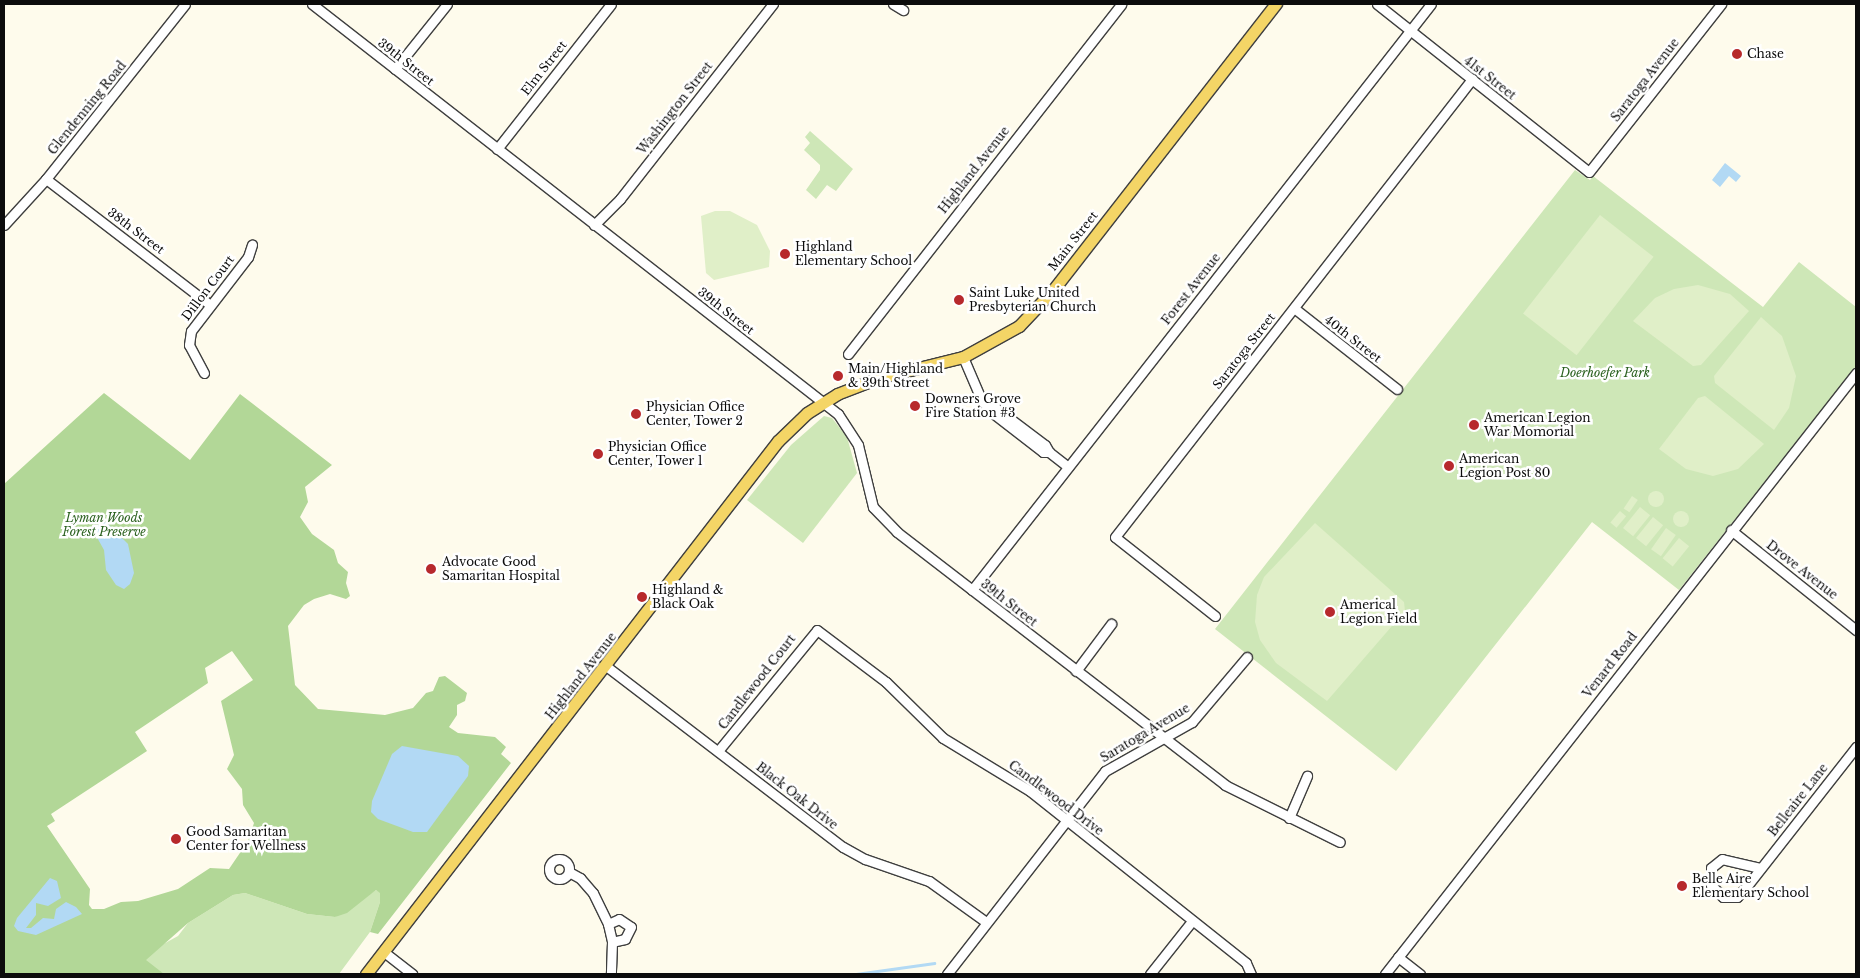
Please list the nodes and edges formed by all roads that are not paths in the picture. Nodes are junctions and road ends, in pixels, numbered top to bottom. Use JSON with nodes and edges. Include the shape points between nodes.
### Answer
{"nodes":[{"id":1,"x":185,"y":4,"type":"edge"},
{"id":2,"x":312,"y":4,"type":"edge"},
{"id":3,"x":447,"y":4,"type":"edge"},
{"id":4,"x":611,"y":4,"type":"edge"},
{"id":5,"x":772,"y":4,"type":"edge"},
{"id":6,"x":893,"y":4,"type":"edge"},
{"id":7,"x":1121,"y":4,"type":"edge"},
{"id":8,"x":1276,"y":4,"type":"edge"},
{"id":9,"x":1377,"y":4,"type":"edge"},
{"id":10,"x":1431,"y":4,"type":"edge"},
{"id":11,"x":1721,"y":4,"type":"edge"},
{"id":12,"x":903,"y":10,"type":"dead end"},
{"id":13,"x":1410,"y":30,"type":"junction"},
{"id":14,"x":395,"y":70,"type":"junction"},
{"id":15,"x":1472,"y":79,"type":"junction"},
{"id":16,"x":497,"y":149,"type":"junction"},
{"id":17,"x":1589,"y":172,"type":"joint"},
{"id":18,"x":46,"y":179,"type":"junction"},
{"id":19,"x":4,"y":225,"type":"edge"},
{"id":20,"x":594,"y":225,"type":"junction"},
{"id":21,"x":252,"y":245,"type":"dead end"},
{"id":22,"x":210,"y":305,"type":"junction"},
{"id":23,"x":1294,"y":308,"type":"junction"},
{"id":24,"x":848,"y":354,"type":"dead end"},
{"id":25,"x":963,"y":357,"type":"junction"},
{"id":26,"x":1856,"y":372,"type":"edge"},
{"id":27,"x":204,"y":373,"type":"dead end"},
{"id":28,"x":1397,"y":389,"type":"dead end"},
{"id":29,"x":824,"y":401,"type":"junction"},
{"id":30,"x":1068,"y":466,"type":"junction"},
{"id":31,"x":1732,"y":530,"type":"junction"},
{"id":32,"x":972,"y":590,"type":"junction"},
{"id":33,"x":1215,"y":616,"type":"dead end"},
{"id":34,"x":1111,"y":624,"type":"dead end"},
{"id":35,"x":816,"y":630,"type":"joint"},
{"id":36,"x":1856,"y":630,"type":"edge"},
{"id":37,"x":1247,"y":657,"type":"dead end"},
{"id":38,"x":606,"y":666,"type":"junction"},
{"id":39,"x":1076,"y":671,"type":"junction"},
{"id":40,"x":1163,"y":738,"type":"junction"},
{"id":41,"x":1856,"y":746,"type":"edge"},
{"id":42,"x":718,"y":751,"type":"junction"},
{"id":43,"x":1307,"y":776,"type":"dead end"},
{"id":44,"x":1289,"y":818,"type":"junction"},
{"id":45,"x":1066,"y":820,"type":"junction"},
{"id":46,"x":1340,"y":842,"type":"dead end"},
{"id":47,"x":1760,"y":868,"type":"junction"},
{"id":48,"x":569,"y":872,"type":"dead end"},
{"id":49,"x":1192,"y":921,"type":"junction"},
{"id":50,"x":986,"y":922,"type":"junction"},
{"id":51,"x":608,"y":924,"type":"junction"},
{"id":52,"x":612,"y":942,"type":"junction"},
{"id":53,"x":384,"y":952,"type":"junction"},
{"id":54,"x":1398,"y":957,"type":"junction"},
{"id":55,"x":366,"y":974,"type":"edge"},
{"id":56,"x":412,"y":974,"type":"edge"},
{"id":57,"x":611,"y":974,"type":"edge"},
{"id":58,"x":946,"y":974,"type":"edge"},
{"id":59,"x":1150,"y":974,"type":"edge"},
{"id":60,"x":1251,"y":974,"type":"edge"},
{"id":61,"x":1385,"y":974,"type":"edge"},
{"id":62,"x":1420,"y":974,"type":"edge"}],
"edges":[{"from":1,"to":18,"type":"street","name":"Glendenning Road"},
{"from":2,"to":14,"type":"street","name":"39th Street"},
{"from":3,"to":14,"type":"street"},
{"from":4,"to":16,"type":"street","name":"Elm Street"},
{"from":5,"to":20,"type":"street","name":"Washington Street","via":[[620,199]]},
{"from":6,"to":12,"type":"street"},
{"from":7,"to":24,"type":"street","name":"Highland Avenue"},
{"from":8,"to":25,"type":"main road","name":"Main Street","via":[[1038,307],[1006,335]]},
{"from":9,"to":13,"type":"street","name":"41st Street"},
{"from":10,"to":13,"type":"street","name":"Forest Avenue"},
{"from":11,"to":17,"type":"street","name":"Saratoga Avenue"},
{"from":13,"to":15,"type":"street","name":"41st Street"},
{"from":13,"to":30,"type":"street","name":"Forest Avenue"},
{"from":14,"to":16,"type":"street","name":"39th Street"},
{"from":15,"to":17,"type":"street","name":"41st Street"},
{"from":15,"to":23,"type":"street","name":"Saratoga Street"},
{"from":16,"to":20,"type":"street","name":"39th Street"},
{"from":18,"to":19,"type":"street","name":"Glendenning Road"},
{"from":18,"to":22,"type":"street","name":"38th Street"},
{"from":20,"to":29,"type":"street","name":"39th Street"},
{"from":21,"to":22,"type":"street","name":"Dillon Court","via":[[248,257]]},
{"from":22,"to":27,"type":"street","name":"Dillon Court","via":[[189,339]]},
{"from":23,"to":28,"type":"street","name":"40th Street"},
{"from":23,"to":33,"type":"street","name":"Saratoga Street","via":[[1115,537]]},
{"from":25,"to":29,"type":"main road","name":"Main Street","via":[[861,384]]},
{"from":25,"to":30,"type":"street","via":[[981,399],[1009,426]]},
{"from":26,"to":31,"type":"street","name":"Venard Road"},
{"from":29,"to":32,"type":"street","name":"39th Street","via":[[840,416],[858,445],[867,491],[877,513]]},
{"from":29,"to":38,"type":"main road","name":"Highland Avenue","via":[[770,451]]},
{"from":30,"to":32,"type":"street","name":"Forest Avenue"},
{"from":31,"to":36,"type":"street","name":"Drove Avenue"},
{"from":31,"to":54,"type":"street","name":"Venard Road"},
{"from":32,"to":39,"type":"street","name":"39th Street"},
{"from":34,"to":39,"type":"street"},
{"from":35,"to":42,"type":"street","name":"Candlewood Court"},
{"from":35,"to":45,"type":"street","name":"Candlewood Drive","via":[[886,682],[943,738],[1011,778]]},
{"from":37,"to":40,"type":"street","name":"Saratoga Avenue","via":[[1199,716]]},
{"from":38,"to":42,"type":"street","name":"Black Oak Drive"},
{"from":38,"to":53,"type":"main road","name":"Highland Avenue"},
{"from":39,"to":40,"type":"street","name":"39th Street"},
{"from":40,"to":44,"type":"street","name":"39th Street","via":[[1236,792]]},
{"from":40,"to":45,"type":"street","name":"Saratoga Avenue","via":[[1105,771]]},
{"from":41,"to":47,"type":"street","name":"Belleaire Lane"},
{"from":42,"to":50,"type":"street","name":"Black Oak Drive","via":[[843,847],[864,859],[930,880]]},
{"from":43,"to":44,"type":"street"},
{"from":44,"to":46,"type":"street","name":"39th Street"},
{"from":45,"to":49,"type":"street","name":"Candlewood Drive"},
{"from":45,"to":50,"type":"street","name":"Saratoga Avenue"},
{"from":47,"to":47,"type":"street","name":"Belleaire Lane","via":[[1722,859],[1711,868],[1711,885],[1723,897],[1737,897]]},
{"from":48,"to":51,"type":"street","via":[[580,878],[592,893]]},
{"from":49,"to":59,"type":"street"},
{"from":49,"to":60,"type":"street","name":"Candlewood Drive","via":[[1246,963]]},
{"from":50,"to":58,"type":"street","name":"Saratoga Avenue"},
{"from":51,"to":52,"type":"street"},
{"from":51,"to":52,"type":"street","via":[[619,919],[631,926],[625,939]]},
{"from":52,"to":57,"type":"street"},
{"from":53,"to":55,"type":"main road","name":"Highland Avenue"},
{"from":53,"to":56,"type":"street"},
{"from":54,"to":61,"type":"street","name":"Venard Road"},
{"from":54,"to":62,"type":"street"}]}
